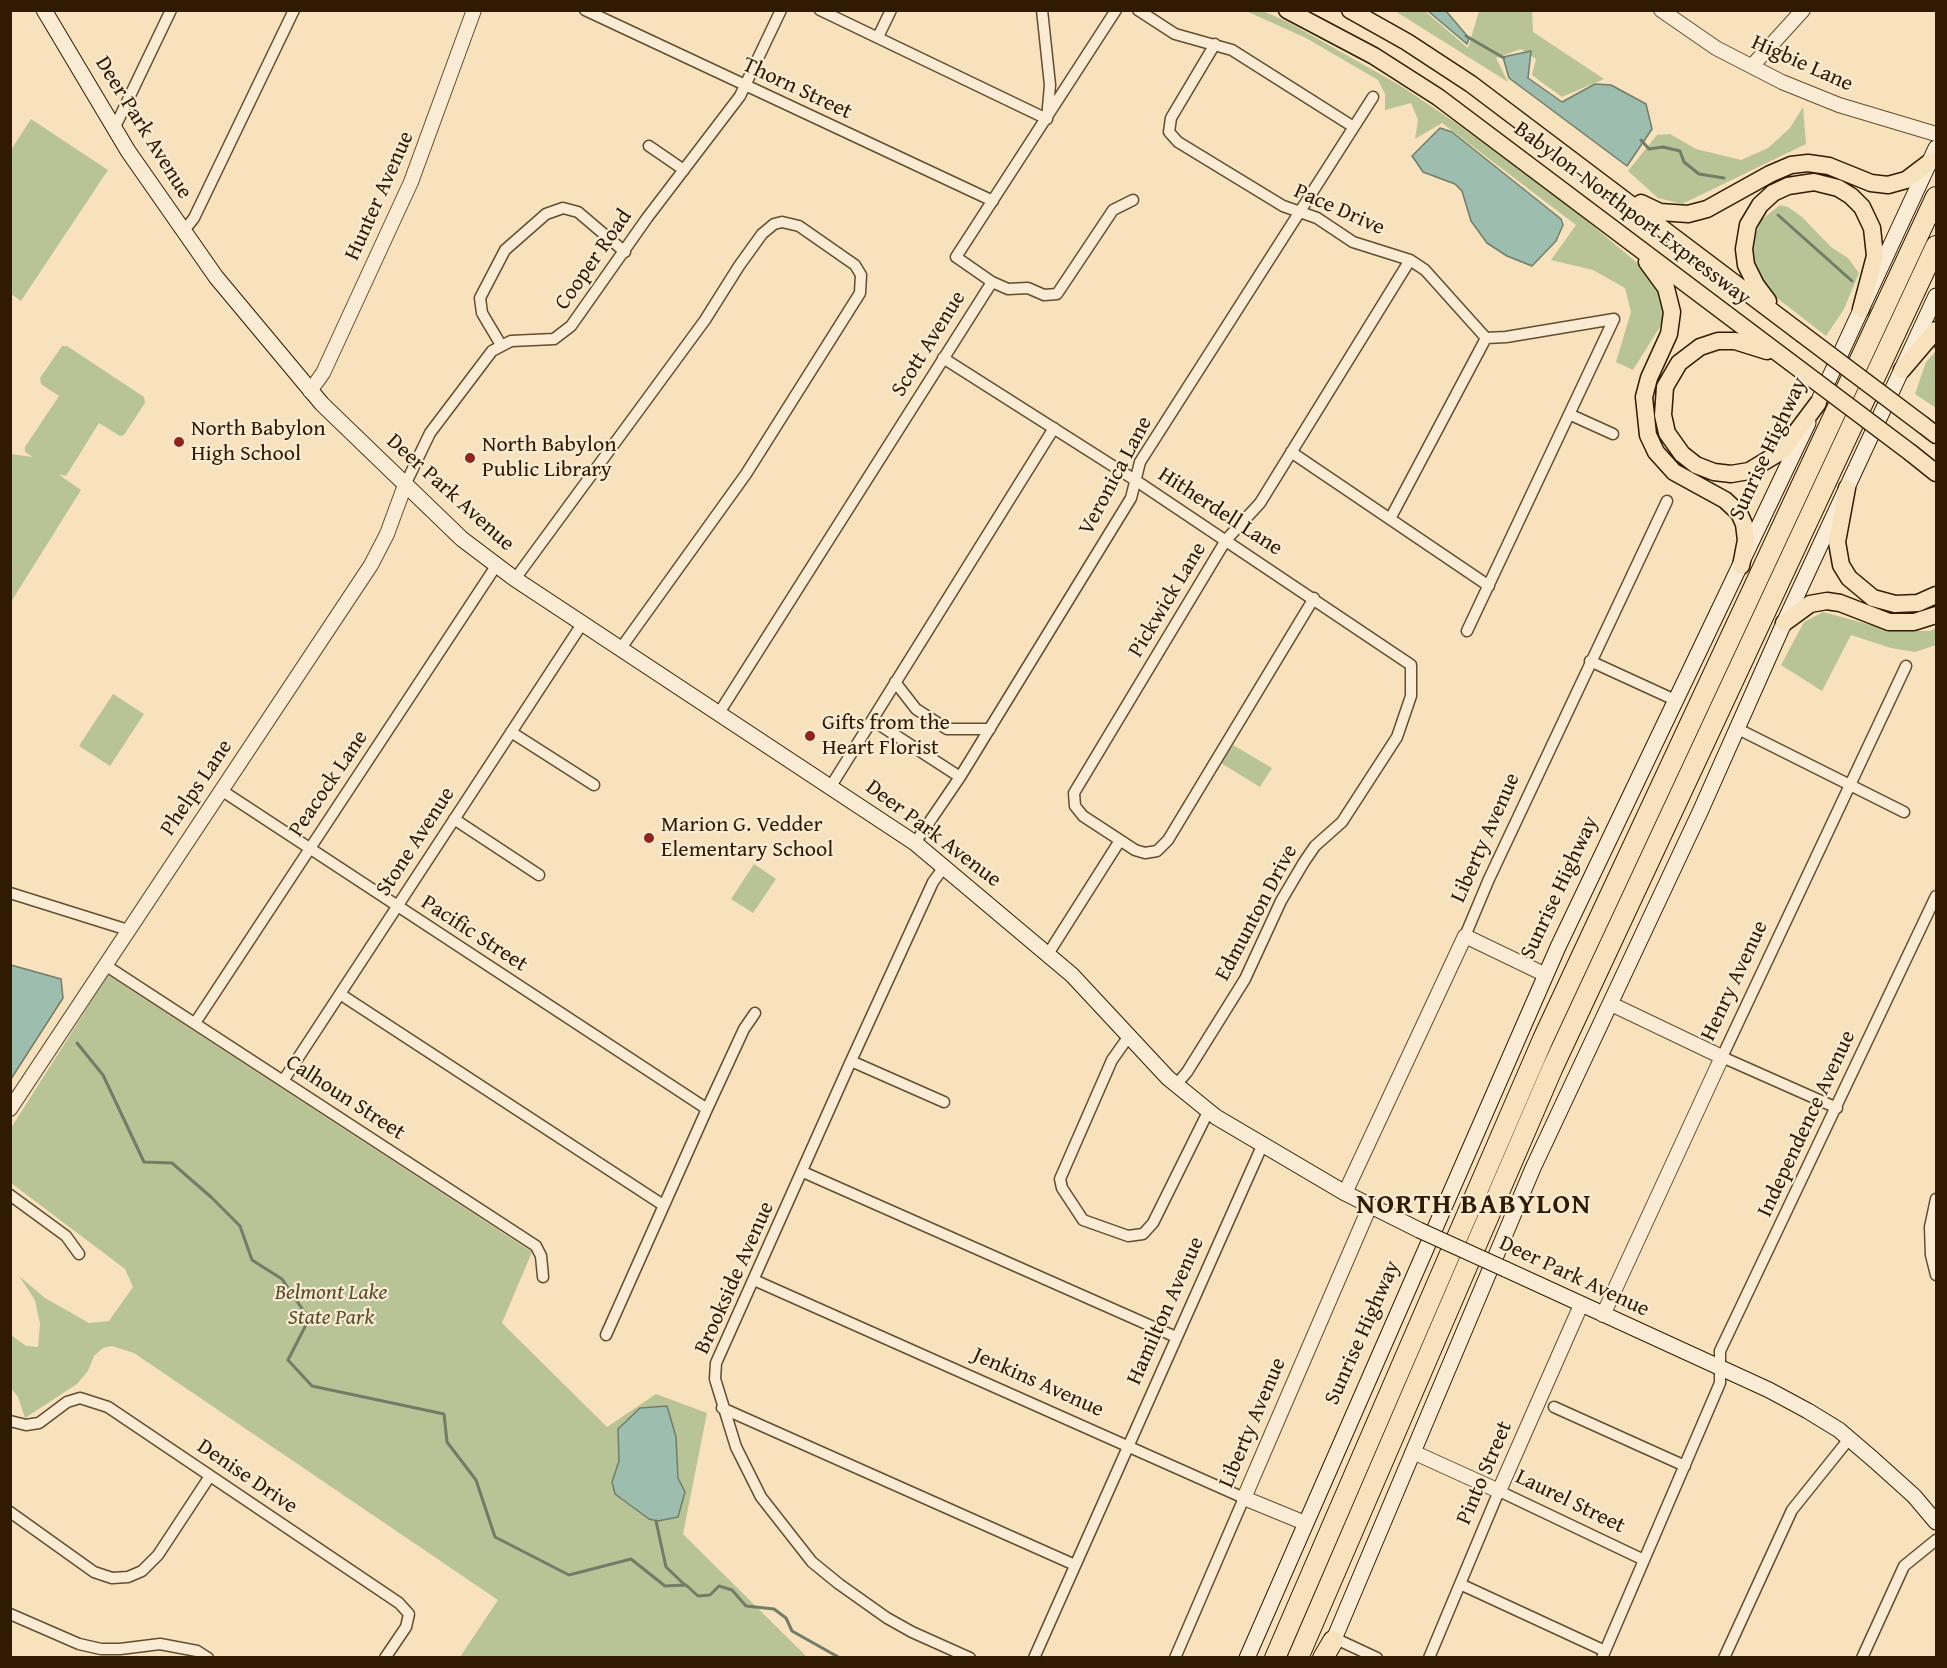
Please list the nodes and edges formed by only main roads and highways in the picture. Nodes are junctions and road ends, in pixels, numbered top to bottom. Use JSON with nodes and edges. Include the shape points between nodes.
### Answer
{"nodes":[{"id":1,"x":44,"y":10,"type":"edge"},
{"id":2,"x":1287,"y":10,"type":"edge"},
{"id":3,"x":1350,"y":10,"type":"edge"},
{"id":4,"x":1934,"y":155,"type":"edge"},
{"id":5,"x":1583,"y":169,"type":"junction"},
{"id":6,"x":1936,"y":197,"type":"edge"},
{"id":7,"x":1617,"y":231,"type":"junction"},
{"id":8,"x":1936,"y":246,"type":"edge"},
{"id":9,"x":1936,"y":296,"type":"edge"},
{"id":10,"x":1861,"y":309,"type":"junction"},
{"id":11,"x":1784,"y":320,"type":"junction"},
{"id":12,"x":1936,"y":330,"type":"edge"},
{"id":13,"x":1790,"y":362,"type":"junction"},
{"id":14,"x":1902,"y":370,"type":"junction"},
{"id":15,"x":1818,"y":403,"type":"junction"},
{"id":16,"x":1930,"y":428,"type":"edge"},
{"id":17,"x":1936,"y":435,"type":"edge"},
{"id":18,"x":1935,"y":472,"type":"edge"},
{"id":19,"x":1847,"y":488,"type":"junction"},
{"id":20,"x":1741,"y":566,"type":"junction"},
{"id":21,"x":1936,"y":595,"type":"edge"},
{"id":22,"x":1936,"y":615,"type":"edge"},
{"id":23,"x":1784,"y":623,"type":"junction"},
{"id":24,"x":1936,"y":1522,"type":"edge"},
{"id":25,"x":1329,"y":1648,"type":"edge"},
{"id":26,"x":1247,"y":1658,"type":"edge"},
{"id":27,"x":1275,"y":1658,"type":"edge"},
{"id":28,"x":1298,"y":1658,"type":"edge"}],
"edges":[{"from":1,"to":24,"type":"main road","name":"Deer Park Avenue","bridge":true,"via":[[114,129],[216,277],[310,392],[462,539],[582,624],[915,843],[1087,989],[1176,1085],[1208,1112],[1370,1206],[1809,1411],[1849,1439],[1914,1496]]},
{"from":2,"to":7,"type":"main road","name":"Babylon-Northport Expressway","via":[[1417,83]]},
{"from":3,"to":5,"type":"main road","name":"Babylon-Northport Expressway","via":[[1450,70]]},
{"from":4,"to":5,"type":"main road","via":[[1906,180],[1888,185],[1829,166],[1791,165],[1707,208],[1682,214],[1654,210]]},
{"from":4,"to":10,"type":"main road","name":"Sunrise Highway"},
{"from":5,"to":11,"type":"main road","name":"Babylon-Northport Expressway"},
{"from":6,"to":27,"type":"highway","name":"Sunrise Highway","via":[[1543,1039]]},
{"from":7,"to":13,"type":"main road","name":"Babylon-Northport Expressway"},
{"from":7,"to":20,"type":"main road","via":[[1658,274],[1671,303],[1669,334],[1644,397],[1648,435],[1656,452],[1674,472],[1725,500],[1739,513],[1746,540]]},
{"from":8,"to":28,"type":"highway","via":[[1553,1067]]},
{"from":9,"to":14,"type":"main road"},
{"from":10,"to":11,"type":"main road","via":[[1876,249],[1869,220],[1862,207],[1845,192],[1830,185],[1805,182],[1781,189],[1766,199],[1751,219],[1745,240],[1748,272]]},
{"from":10,"to":15,"type":"main road","name":"Sunrise Highway"},
{"from":11,"to":16,"type":"main road","name":"Babylon-Northport Expressway","bridge":true},
{"from":12,"to":14,"type":"main road"},
{"from":13,"to":15,"type":"main road","via":[[1735,341],[1708,343],[1693,351],[1673,370],[1665,387],[1663,415],[1671,440],[1689,460],[1705,469],[1723,474],[1749,471],[1782,451]]},
{"from":13,"to":18,"type":"main road","name":"Babylon-Northport Expressway","bridge":true},
{"from":14,"to":19,"type":"main road"},
{"from":15,"to":20,"type":"main road","name":"Sunrise Highway"},
{"from":16,"to":17,"type":"main road","name":"Babylon-Northport Expressway"},
{"from":19,"to":21,"type":"main road","via":[[1837,542],[1841,565],[1849,578],[1873,598],[1895,604],[1918,603]]},
{"from":19,"to":23,"type":"main road"},
{"from":20,"to":26,"type":"main road","name":"Sunrise Highway","via":[[1546,975]]},
{"from":22,"to":23,"type":"main road","via":[[1914,622],[1888,622],[1827,601],[1810,604]]},
{"from":23,"to":25,"type":"main road","via":[[1513,1214]]}]}
